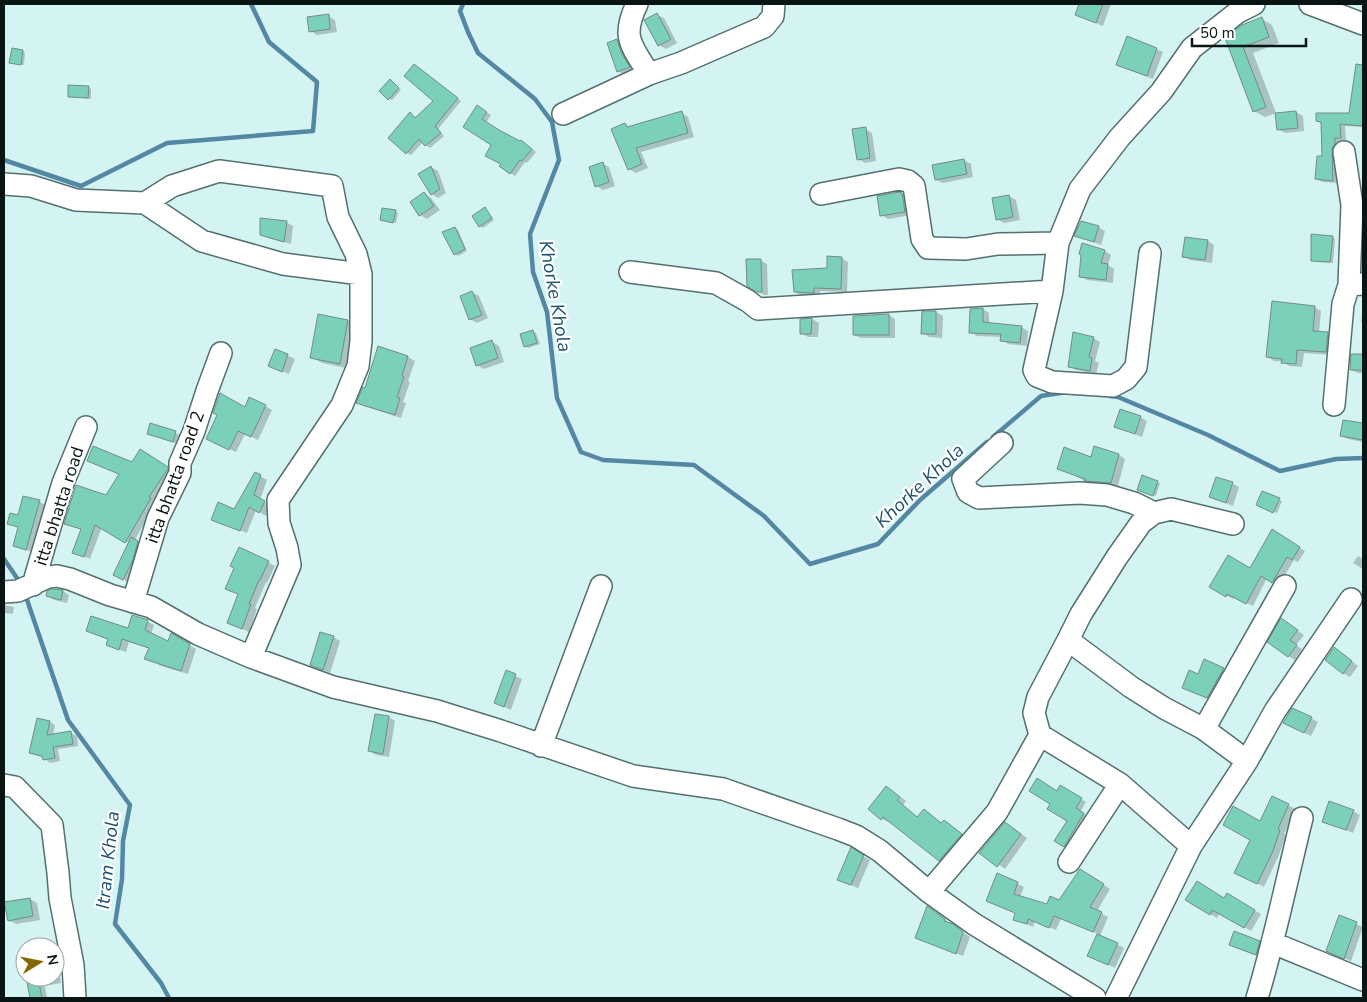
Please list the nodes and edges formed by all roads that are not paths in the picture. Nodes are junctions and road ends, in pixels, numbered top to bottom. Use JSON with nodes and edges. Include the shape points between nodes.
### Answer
{"nodes":[{"id":1,"x":637,"y":4,"type":"edge"},
{"id":2,"x":774,"y":4,"type":"edge"},
{"id":3,"x":1254,"y":4,"type":"edge"},
{"id":4,"x":1310,"y":4,"type":"edge"},
{"id":5,"x":1363,"y":24,"type":"edge"},
{"id":6,"x":649,"y":74,"type":"junction"},
{"id":7,"x":563,"y":114,"type":"dead end"},
{"id":8,"x":1344,"y":152,"type":"dead end"},
{"id":9,"x":4,"y":184,"type":"edge"},
{"id":10,"x":821,"y":194,"type":"dead end"},
{"id":11,"x":145,"y":203,"type":"junction"},
{"id":12,"x":1058,"y":243,"type":"junction"},
{"id":13,"x":1150,"y":253,"type":"dead end"},
{"id":14,"x":630,"y":272,"type":"dead end"},
{"id":15,"x":361,"y":274,"type":"junction"},
{"id":16,"x":1356,"y":284,"type":"edge"},
{"id":17,"x":1052,"y":291,"type":"junction"},
{"id":18,"x":221,"y":353,"type":"dead end"},
{"id":19,"x":1334,"y":405,"type":"dead end"},
{"id":20,"x":86,"y":427,"type":"dead end"},
{"id":21,"x":1002,"y":443,"type":"dead end"},
{"id":22,"x":1154,"y":513,"type":"junction"},
{"id":23,"x":1233,"y":524,"type":"dead end"},
{"id":24,"x":601,"y":586,"type":"dead end"},
{"id":25,"x":1286,"y":586,"type":"dead end"},
{"id":26,"x":18,"y":589,"type":"edge"},
{"id":27,"x":1352,"y":599,"type":"dead end"},
{"id":28,"x":133,"y":602,"type":"junction"},
{"id":29,"x":1068,"y":640,"type":"junction"},
{"id":30,"x":251,"y":657,"type":"junction"},
{"id":31,"x":1204,"y":729,"type":"junction"},
{"id":32,"x":1040,"y":735,"type":"junction"},
{"id":33,"x":542,"y":746,"type":"junction"},
{"id":34,"x":1247,"y":761,"type":"junction"},
{"id":35,"x":1120,"y":784,"type":"junction"},
{"id":36,"x":4,"y":785,"type":"edge"},
{"id":37,"x":1302,"y":818,"type":"dead end"},
{"id":38,"x":1191,"y":846,"type":"junction"},
{"id":39,"x":1069,"y":862,"type":"dead end"},
{"id":40,"x":929,"y":892,"type":"junction"},
{"id":41,"x":1273,"y":942,"type":"junction"},
{"id":42,"x":1363,"y":980,"type":"edge"},
{"id":43,"x":1088,"y":997,"type":"edge"},
{"id":44,"x":75,"y":998,"type":"edge"},
{"id":45,"x":1116,"y":998,"type":"edge"},
{"id":46,"x":1257,"y":998,"type":"edge"}],
"edges":[{"from":1,"to":6,"type":"street","via":[[630,18],[628,36]]},
{"from":2,"to":6,"type":"street","via":[[773,16],[764,27]]},
{"from":3,"to":12,"type":"street","via":[[1238,12],[1192,48],[1161,92],[1120,137],[1080,189]]},
{"from":4,"to":5,"type":"street"},
{"from":6,"to":7,"type":"street"},
{"from":8,"to":16,"type":"street","via":[[1352,205]]},
{"from":9,"to":11,"type":"street","via":[[31,186],[76,200]]},
{"from":10,"to":12,"type":"street","via":[[899,179],[908,181],[914,186],[922,238],[928,248],[966,250],[998,244]]},
{"from":11,"to":15,"type":"street","via":[[202,241],[283,264]]},
{"from":11,"to":15,"type":"street","via":[[172,186],[218,171],[332,186],[338,217],[356,254]]},
{"from":12,"to":17,"type":"street"},
{"from":13,"to":17,"type":"street","via":[[1136,367],[1126,379],[1113,386],[1052,382],[1037,376],[1034,370]]},
{"from":14,"to":17,"type":"street","via":[[716,283],[758,310]]},
{"from":15,"to":30,"type":"street","via":[[358,366],[342,405],[278,500],[290,565]]},
{"from":16,"to":19,"type":"street","via":[[1343,304]]},
{"from":18,"to":28,"type":"street","name":"itta bhatta road 2","via":[[180,463],[180,473],[158,518]]},
{"from":20,"to":26,"type":"street","name":"itta bhatta road"},
{"from":21,"to":22,"type":"street","via":[[963,479],[968,492],[979,498],[1080,493],[1107,495]]},
{"from":22,"to":23,"type":"street","via":[[1171,509]]},
{"from":22,"to":29,"type":"street","via":[[1141,523],[1117,557]]},
{"from":24,"to":33,"type":"street"},
{"from":25,"to":31,"type":"street"},
{"from":26,"to":28,"type":"street","via":[[57,576]]},
{"from":27,"to":34,"type":"street","via":[[1275,711]]},
{"from":28,"to":30,"type":"street","via":[[151,607],[198,634]]},
{"from":29,"to":31,"type":"street","via":[[1131,687]]},
{"from":29,"to":32,"type":"street","via":[[1038,697],[1034,713]]},
{"from":30,"to":33,"type":"street","via":[[333,687],[437,711]]},
{"from":31,"to":34,"type":"street"},
{"from":32,"to":35,"type":"street"},
{"from":32,"to":40,"type":"street","via":[[997,812]]},
{"from":33,"to":40,"type":"street","via":[[633,776],[723,789],[838,829],[880,851]]},
{"from":34,"to":38,"type":"street"},
{"from":35,"to":38,"type":"street"},
{"from":35,"to":39,"type":"street"},
{"from":36,"to":44,"type":"street","via":[[15,787],[52,825]]},
{"from":37,"to":41,"type":"street"},
{"from":38,"to":45,"type":"street"},
{"from":40,"to":43,"type":"street"},
{"from":41,"to":42,"type":"street"},
{"from":41,"to":46,"type":"street"}]}
